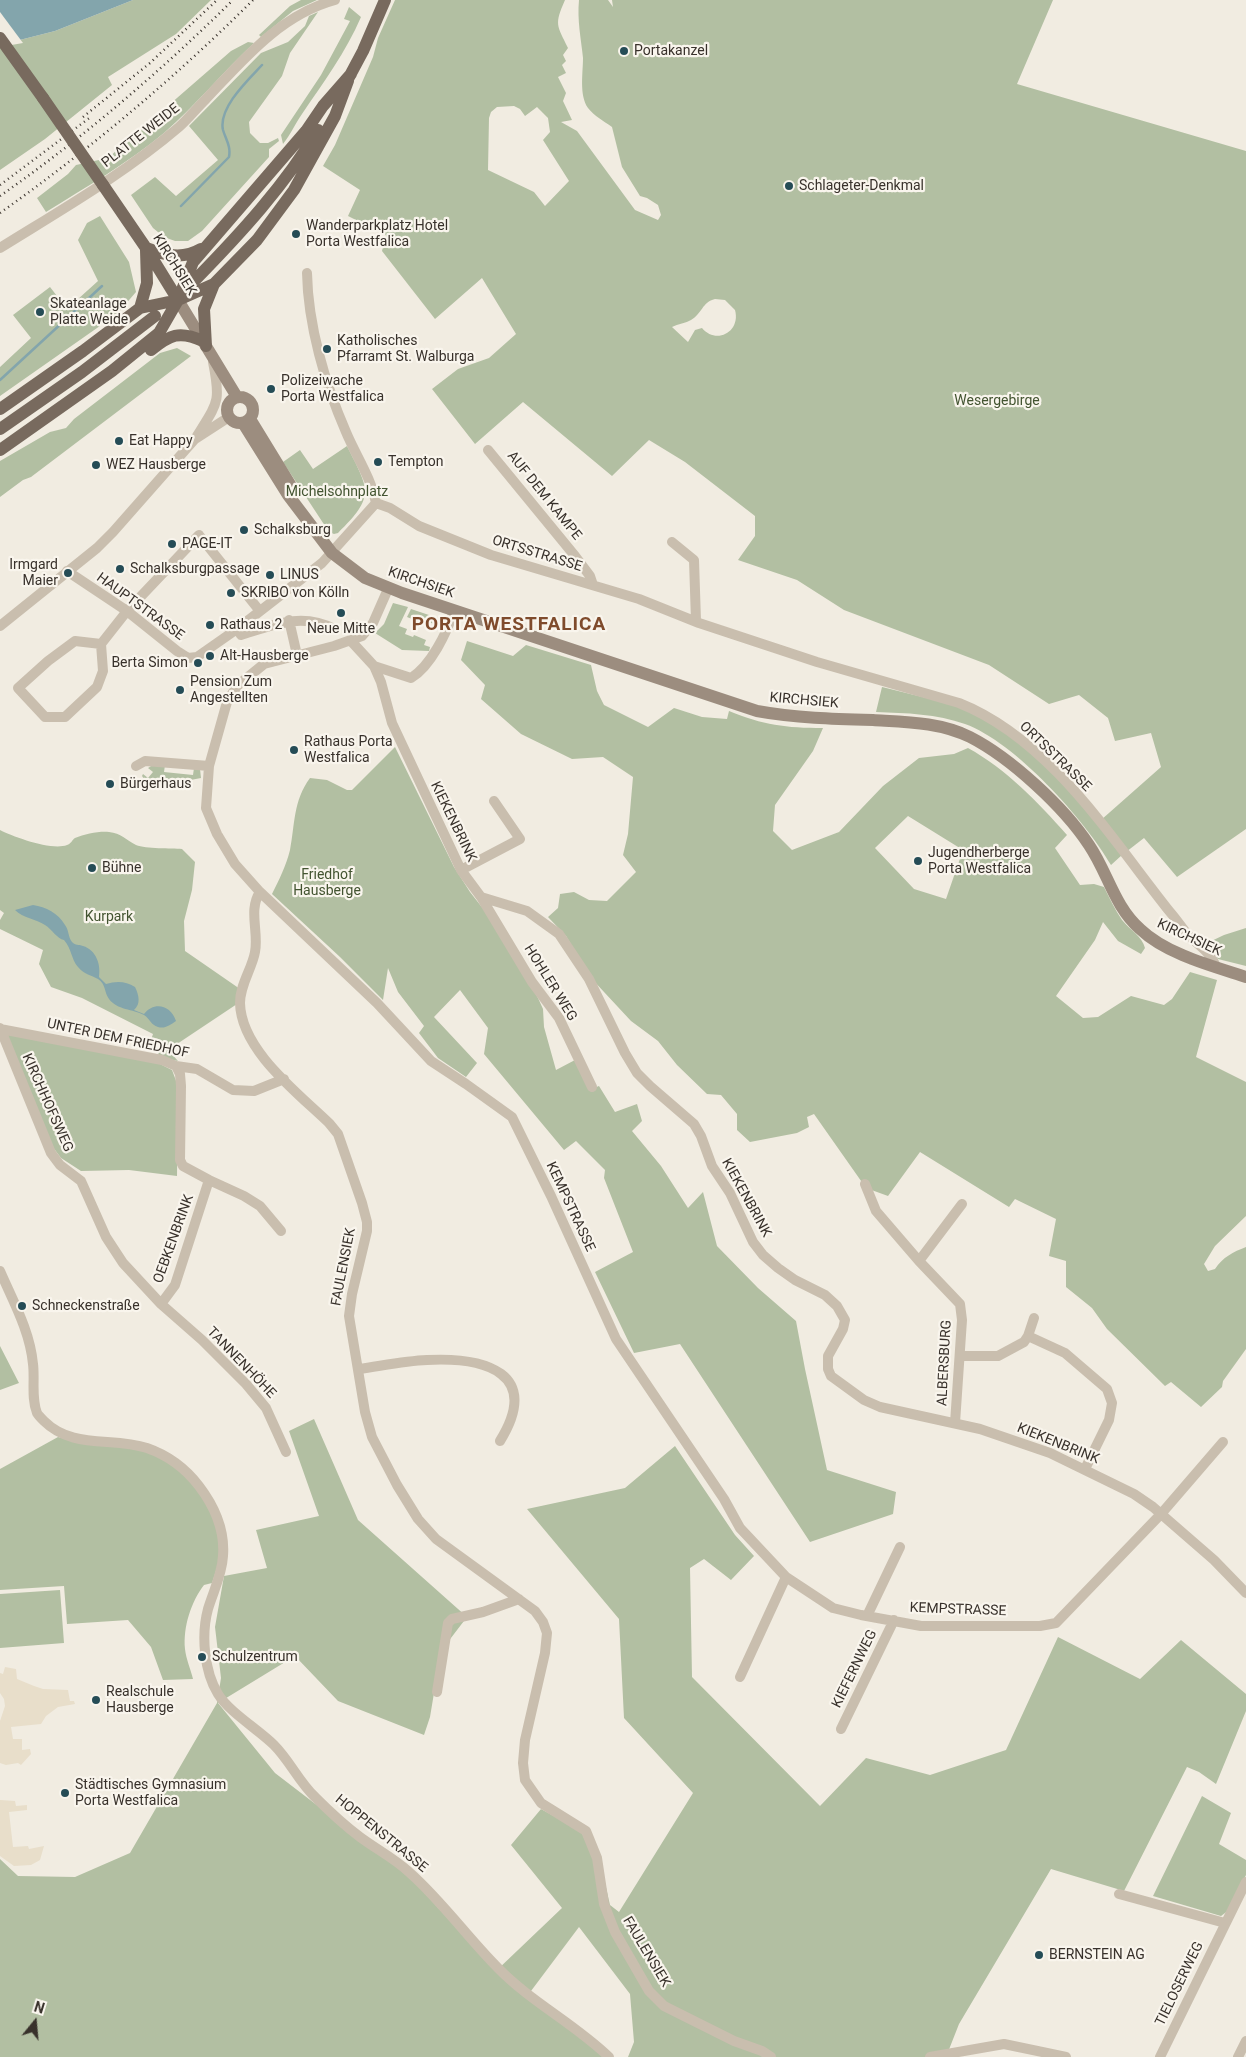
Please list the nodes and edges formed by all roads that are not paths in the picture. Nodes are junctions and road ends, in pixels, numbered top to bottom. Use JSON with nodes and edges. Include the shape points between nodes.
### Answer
{"nodes":[{"id":1,"x":335,"y":0,"type":"edge"},
{"id":2,"x":385,"y":0,"type":"edge"},
{"id":3,"x":0,"y":38,"type":"edge"},
{"id":4,"x":350,"y":74,"type":"junction"},
{"id":5,"x":204,"y":247,"type":"junction"},
{"id":6,"x":0,"y":248,"type":"edge"},
{"id":7,"x":146,"y":248,"type":"junction"},
{"id":8,"x":306,"y":273,"type":"dead end"},
{"id":9,"x":196,"y":279,"type":"dead end"},
{"id":10,"x":214,"y":284,"type":"junction"},
{"id":11,"x":178,"y":300,"type":"junction"},
{"id":12,"x":140,"y":308,"type":"junction"},
{"id":13,"x":155,"y":316,"type":"dead end"},
{"id":14,"x":207,"y":348,"type":"junction"},
{"id":15,"x":112,"y":371,"type":"junction"},
{"id":16,"x":237,"y":397,"type":"junction"},
{"id":17,"x":0,"y":409,"type":"edge"},
{"id":18,"x":229,"y":417,"type":"junction"},
{"id":19,"x":247,"y":421,"type":"junction"},
{"id":20,"x":0,"y":429,"type":"edge"},
{"id":21,"x":195,"y":439,"type":"junction"},
{"id":22,"x":0,"y":450,"type":"edge"},
{"id":23,"x":488,"y":450,"type":"dead end"},
{"id":24,"x":376,"y":503,"type":"junction"},
{"id":25,"x":672,"y":542,"type":"dead end"},
{"id":26,"x":332,"y":553,"type":"junction"},
{"id":27,"x":67,"y":571,"type":"junction"},
{"id":28,"x":593,"y":586,"type":"junction"},
{"id":29,"x":388,"y":588,"type":"junction"},
{"id":30,"x":259,"y":610,"type":"junction"},
{"id":31,"x":127,"y":611,"type":"junction"},
{"id":32,"x":454,"y":611,"type":"junction"},
{"id":33,"x":289,"y":620,"type":"junction"},
{"id":34,"x":696,"y":621,"type":"junction"},
{"id":35,"x":0,"y":626,"type":"edge"},
{"id":36,"x":237,"y":629,"type":"junction"},
{"id":37,"x":334,"y":629,"type":"dead end"},
{"id":38,"x":351,"y":641,"type":"junction"},
{"id":39,"x":101,"y":644,"type":"junction"},
{"id":40,"x":297,"y":655,"type":"junction"},
{"id":41,"x":374,"y":666,"type":"junction"},
{"id":42,"x":136,"y":766,"type":"dead end"},
{"id":43,"x":209,"y":766,"type":"junction"},
{"id":44,"x":494,"y":801,"type":"dead end"},
{"id":45,"x":461,"y":870,"type":"junction"},
{"id":46,"x":260,"y":892,"type":"junction"},
{"id":47,"x":481,"y":897,"type":"junction"},
{"id":48,"x":1216,"y":967,"type":"junction"},
{"id":49,"x":1246,"y":977,"type":"edge"},
{"id":50,"x":0,"y":1029,"type":"edge"},
{"id":51,"x":176,"y":1066,"type":"junction"},
{"id":52,"x":284,"y":1079,"type":"junction"},
{"id":53,"x":592,"y":1087,"type":"dead end"},
{"id":54,"x":209,"y":1180,"type":"junction"},
{"id":55,"x":865,"y":1184,"type":"dead end"},
{"id":56,"x":962,"y":1204,"type":"dead end"},
{"id":57,"x":281,"y":1231,"type":"dead end"},
{"id":58,"x":919,"y":1261,"type":"junction"},
{"id":59,"x":0,"y":1271,"type":"edge"},
{"id":60,"x":160,"y":1304,"type":"junction"},
{"id":61,"x":1034,"y":1318,"type":"dead end"},
{"id":62,"x":1028,"y":1336,"type":"junction"},
{"id":63,"x":960,"y":1356,"type":"junction"},
{"id":64,"x":359,"y":1369,"type":"junction"},
{"id":65,"x":955,"y":1423,"type":"junction"},
{"id":66,"x":500,"y":1441,"type":"dead end"},
{"id":67,"x":1222,"y":1442,"type":"dead end"},
{"id":68,"x":286,"y":1452,"type":"dead end"},
{"id":69,"x":1085,"y":1469,"type":"junction"},
{"id":70,"x":1161,"y":1514,"type":"junction"},
{"id":71,"x":900,"y":1546,"type":"dead end"},
{"id":72,"x":786,"y":1577,"type":"junction"},
{"id":73,"x":1246,"y":1593,"type":"edge"},
{"id":74,"x":519,"y":1599,"type":"junction"},
{"id":75,"x":867,"y":1616,"type":"junction"},
{"id":76,"x":894,"y":1620,"type":"junction"},
{"id":77,"x":740,"y":1677,"type":"dead end"},
{"id":78,"x":437,"y":1692,"type":"dead end"},
{"id":79,"x":840,"y":1729,"type":"dead end"},
{"id":80,"x":1246,"y":1882,"type":"edge"},
{"id":81,"x":1119,"y":1894,"type":"dead end"},
{"id":82,"x":1243,"y":1895,"type":"edge"},
{"id":83,"x":1225,"y":1923,"type":"junction"},
{"id":84,"x":1246,"y":2041,"type":"edge"},
{"id":85,"x":608,"y":2057,"type":"edge"},
{"id":86,"x":771,"y":2057,"type":"edge"},
{"id":87,"x":930,"y":2057,"type":"edge"},
{"id":88,"x":1066,"y":2057,"type":"edge"},
{"id":89,"x":1160,"y":2057,"type":"edge"},
{"id":90,"x":1238,"y":2057,"type":"edge"}],
"edges":[{"from":1,"to":6,"type":"street","name":"PLATTE WEIDE","via":[[304,10],[289,20],[260,43],[185,122],[141,157]]},
{"from":2,"to":4,"type":"main road"},
{"from":3,"to":7,"type":"main road","name":"KIRCHSIEK","bridge":true},
{"from":4,"to":5,"type":"main road","via":[[300,138]]},
{"from":4,"to":9,"type":"main road","via":[[311,142],[281,183],[233,241]]},
{"from":4,"to":10,"type":"main road","via":[[335,116],[294,190],[256,240]]},
{"from":5,"to":7,"type":"main road","via":[[188,255],[175,256]]},
{"from":5,"to":11,"type":"main road","via":[[188,270]]},
{"from":7,"to":11,"type":"main road","name":"KIRCHSIEK"},
{"from":7,"to":12,"type":"main road","via":[[147,283]]},
{"from":8,"to":24,"type":"street","via":[[309,306],[326,382],[371,484]]},
{"from":10,"to":11,"type":"main road"},
{"from":10,"to":14,"type":"main road","via":[[204,309]]},
{"from":11,"to":12,"type":"main road"},
{"from":11,"to":14,"type":"main road","name":"KIRCHSIEK"},
{"from":11,"to":15,"type":"main road","via":[[159,333]]},
{"from":12,"to":17,"type":"main road"},
{"from":13,"to":20,"type":"main road"},
{"from":14,"to":15,"type":"main road","via":[[189,336],[173,335],[136,362]]},
{"from":14,"to":16,"type":"main road","name":"KIRCHSIEK"},
{"from":14,"to":21,"type":"street","via":[[218,390],[217,401]]},
{"from":15,"to":22,"type":"main road"},
{"from":16,"to":18,"type":"main road","via":[[228,405]]},
{"from":16,"to":19,"type":"main road","via":[[246,398],[252,404],[254,412]]},
{"from":18,"to":19,"type":"main road","via":[[235,422]]},
{"from":18,"to":21,"type":"street"},
{"from":19,"to":26,"type":"main road","name":"KIRCHSIEK","via":[[288,496]]},
{"from":21,"to":27,"type":"street","via":[[113,532]]},
{"from":23,"to":28,"type":"street","name":"AUF DEM KAMPE","via":[[575,556],[590,576]]},
{"from":24,"to":26,"type":"street","name":"HAUPTSTRASSE"},
{"from":24,"to":28,"type":"street","name":"ORTSSTRASSE","via":[[451,540]]},
{"from":25,"to":34,"type":"street","via":[[694,560]]},
{"from":26,"to":29,"type":"main road","name":"KIRCHSIEK","via":[[365,578]]},
{"from":26,"to":30,"type":"street","name":"HAUPTSTRASSE"},
{"from":27,"to":31,"type":"street","name":"HAUPTSTRASSE"},
{"from":27,"to":35,"type":"street"},
{"from":28,"to":34,"type":"street","name":"ORTSSTRASSE"},
{"from":29,"to":32,"type":"main road","name":"KIRCHSIEK"},
{"from":29,"to":38,"type":"street","name":"KEMPSTRASSE","via":[[373,623],[362,636]]},
{"from":30,"to":31,"type":"street","via":[[200,535]]},
{"from":30,"to":36,"type":"street","name":"HAUPTSTRASSE"},
{"from":31,"to":36,"type":"street","name":"HAUPTSTRASSE","via":[[188,658],[197,657]]},
{"from":31,"to":39,"type":"street"},
{"from":32,"to":41,"type":"street","via":[[432,658],[412,678]]},
{"from":32,"to":48,"type":"main road","name":"KIRCHSIEK","via":[[757,711],[800,717],[908,722],[938,726],[968,736],[1012,765],[1076,828],[1098,861],[1120,906],[1141,931]]},
{"from":33,"to":36,"type":"street","via":[[241,635]]},
{"from":33,"to":37,"type":"street","via":[[318,622]]},
{"from":33,"to":40,"type":"street"},
{"from":34,"to":48,"type":"street","name":"ORTSSTRASSE","via":[[817,662],[959,703],[999,723],[1073,791],[1189,935],[1212,957]]},
{"from":38,"to":40,"type":"street","name":"KEMPSTRASSE"},
{"from":38,"to":41,"type":"street","name":"KIEKENBRINK"},
{"from":39,"to":39,"type":"street","via":[[103,671],[97,687],[65,717],[45,717],[18,688],[75,641]]},
{"from":40,"to":43,"type":"street","name":"KEMPSTRASSE","via":[[264,664],[237,686],[227,702]]},
{"from":41,"to":45,"type":"street","name":"KIEKENBRINK","via":[[392,723]]},
{"from":42,"to":43,"type":"street","via":[[145,761]]},
{"from":43,"to":46,"type":"street","name":"KEMPSTRASSE","via":[[206,808],[235,864]]},
{"from":44,"to":45,"type":"street","via":[[520,839]]},
{"from":45,"to":47,"type":"street","name":"KIEKENBRINK"},
{"from":46,"to":52,"type":"street","name":"FAULENSIEK","via":[[254,900],[255,951],[244,980],[240,1002],[242,1019],[255,1046]]},
{"from":46,"to":72,"type":"street","name":"KEMPSTRASSE","via":[[377,1003],[432,1061],[512,1117],[616,1339],[724,1499],[740,1528]]},
{"from":47,"to":53,"type":"street","name":"HOHLER WEG","via":[[532,982],[559,1018]]},
{"from":47,"to":65,"type":"street","name":"KIEKENBRINK","via":[[527,911],[559,934],[589,979],[637,1072],[689,1120],[701,1136],[712,1166],[730,1193],[753,1242],[778,1268],[838,1306],[845,1320],[844,1329],[828,1356],[831,1376],[864,1400],[880,1407]]},
{"from":48,"to":49,"type":"main road","name":"KIRCHSIEK"},
{"from":50,"to":51,"type":"street","name":"UNTER DEM FRIEDHOF","via":[[162,1060]]},
{"from":50,"to":60,"type":"street","name":"KIRCHHOFSWEG","via":[[50,1153],[81,1181],[115,1253]]},
{"from":51,"to":52,"type":"street","name":"UNTER DEM FRIEDHOF","via":[[197,1069],[233,1090],[254,1091]]},
{"from":51,"to":54,"type":"street","via":[[181,1086],[180,1160],[183,1166]]},
{"from":52,"to":64,"type":"street","name":"FAULENSIEK","via":[[338,1134],[362,1202],[366,1231],[349,1316]]},
{"from":54,"to":57,"type":"street","via":[[260,1206]]},
{"from":54,"to":60,"type":"street","name":"OEBKENBRINK","via":[[174,1285]]},
{"from":55,"to":58,"type":"street","name":"ALBERSBURG","via":[[876,1211]]},
{"from":56,"to":58,"type":"street"},
{"from":58,"to":63,"type":"street","name":"ALBERSBURG","via":[[960,1304]]},
{"from":59,"to":85,"type":"street","name":"HOPPENSTRASSE","via":[[25,1328],[33,1362],[37,1414],[52,1429],[73,1439],[122,1442],[149,1449],[173,1461],[199,1486],[216,1511],[223,1537],[223,1559],[204,1632],[212,1682],[219,1696],[277,1748],[315,1797],[361,1838],[410,1872],[498,1968],[528,1994],[590,2038]]},
{"from":60,"to":68,"type":"street","name":"TANNENHÖHE","via":[[246,1384],[266,1408]]},
{"from":61,"to":62,"type":"street"},
{"from":62,"to":63,"type":"street","via":[[1024,1342],[998,1356]]},
{"from":62,"to":69,"type":"street","via":[[1066,1352],[1107,1389],[1112,1403],[1109,1420]]},
{"from":63,"to":65,"type":"street","name":"ALBERSBURG"},
{"from":64,"to":66,"type":"street","via":[[426,1360],[458,1360],[496,1370],[510,1381],[515,1403],[511,1424]]},
{"from":64,"to":74,"type":"street","name":"FAULENSIEK","via":[[372,1437],[418,1519],[436,1539]]},
{"from":65,"to":69,"type":"street","name":"KIEKENBRINK","via":[[1050,1453]]},
{"from":67,"to":70,"type":"street","name":"KEMPSTRASSE"},
{"from":69,"to":70,"type":"street","name":"KIEKENBRINK","via":[[1134,1494]]},
{"from":70,"to":73,"type":"street","name":"KIEKENBRINK"},
{"from":70,"to":76,"type":"street","name":"KEMPSTRASSE","via":[[1056,1623],[1040,1626],[921,1626]]},
{"from":71,"to":75,"type":"street"},
{"from":72,"to":75,"type":"street","name":"KEMPSTRASSE","via":[[833,1608]]},
{"from":72,"to":77,"type":"street"},
{"from":74,"to":78,"type":"street","via":[[448,1623]]},
{"from":74,"to":86,"type":"street","name":"FAULENSIEK","via":[[535,1611],[547,1634],[525,1740],[525,1780],[541,1803],[586,1831],[597,1858],[604,1904],[615,1932],[650,1991],[664,2006]]},
{"from":75,"to":76,"type":"street","name":"KEMPSTRASSE"},
{"from":76,"to":79,"type":"street","name":"KIEFERNWEG"},
{"from":80,"to":82,"type":"street","name":"TIELOSERWEG"},
{"from":81,"to":83,"type":"street"},
{"from":82,"to":83,"type":"street","name":"TIELOSERWEG"},
{"from":83,"to":89,"type":"street","name":"TIELOSERWEG"},
{"from":84,"to":90,"type":"street"},
{"from":87,"to":88,"type":"street","via":[[1004,2044]]}]}
